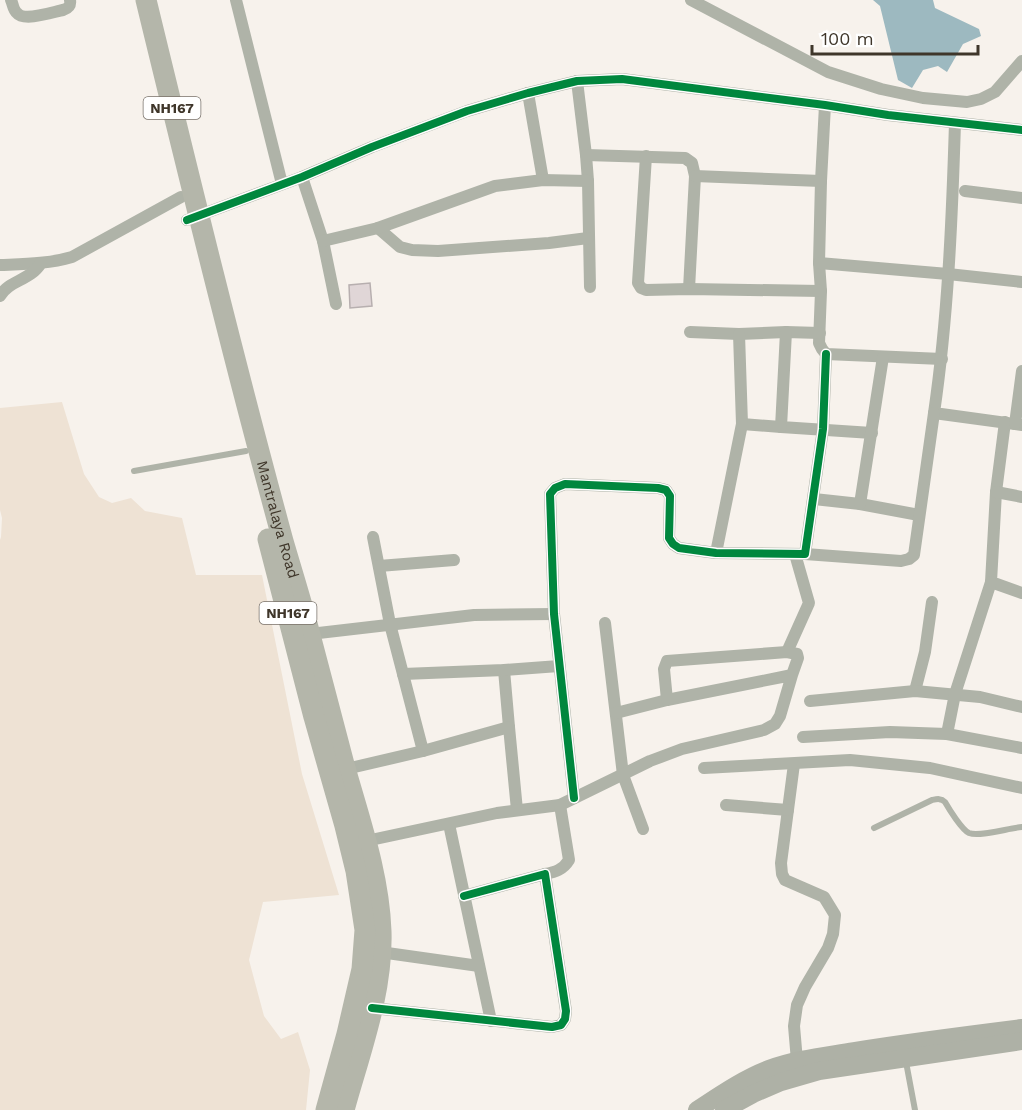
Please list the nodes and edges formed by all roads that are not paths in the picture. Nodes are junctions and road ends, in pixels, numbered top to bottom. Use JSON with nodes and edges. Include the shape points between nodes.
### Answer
{"nodes":[{"id":1,"x":11,"y":0,"type":"edge"},
{"id":2,"x":70,"y":0,"type":"edge"},
{"id":3,"x":132,"y":0,"type":"edge"},
{"id":4,"x":146,"y":0,"type":"edge"},
{"id":5,"x":236,"y":0,"type":"edge"},
{"id":6,"x":691,"y":0,"type":"edge"},
{"id":7,"x":1022,"y":61,"type":"edge"},
{"id":8,"x":577,"y":81,"type":"junction"},
{"id":9,"x":528,"y":93,"type":"junction"},
{"id":10,"x":825,"y":105,"type":"junction"},
{"id":11,"x":955,"y":123,"type":"junction"},
{"id":12,"x":1022,"y":130,"type":"edge"},
{"id":13,"x":586,"y":155,"type":"junction"},
{"id":14,"x":646,"y":156,"type":"junction"},
{"id":15,"x":695,"y":176,"type":"junction"},
{"id":16,"x":302,"y":177,"type":"junction"},
{"id":17,"x":543,"y":180,"type":"junction"},
{"id":18,"x":821,"y":181,"type":"junction"},
{"id":19,"x":588,"y":182,"type":"junction"},
{"id":20,"x":282,"y":184,"type":"junction"},
{"id":21,"x":965,"y":191,"type":"dead end"},
{"id":22,"x":181,"y":197,"type":"junction"},
{"id":23,"x":1022,"y":198,"type":"edge"},
{"id":24,"x":193,"y":218,"type":"junction"},
{"id":25,"x":378,"y":228,"type":"junction"},
{"id":26,"x":588,"y":238,"type":"junction"},
{"id":27,"x":323,"y":241,"type":"junction"},
{"id":28,"x":41,"y":263,"type":"junction"},
{"id":29,"x":819,"y":263,"type":"junction"},
{"id":30,"x":0,"y":265,"type":"edge"},
{"id":31,"x":948,"y":274,"type":"junction"},
{"id":32,"x":1022,"y":282,"type":"edge"},
{"id":33,"x":590,"y":287,"type":"dead end"},
{"id":34,"x":689,"y":289,"type":"junction"},
{"id":35,"x":821,"y":291,"type":"junction"},
{"id":36,"x":0,"y":296,"type":"edge"},
{"id":37,"x":336,"y":303,"type":"dead end"},
{"id":38,"x":690,"y":332,"type":"dead end"},
{"id":39,"x":786,"y":332,"type":"junction"},
{"id":40,"x":820,"y":333,"type":"junction"},
{"id":41,"x":739,"y":334,"type":"junction"},
{"id":42,"x":826,"y":354,"type":"junction"},
{"id":43,"x":884,"y":357,"type":"junction"},
{"id":44,"x":942,"y":359,"type":"junction"},
{"id":45,"x":1022,"y":371,"type":"edge"},
{"id":46,"x":934,"y":413,"type":"junction"},
{"id":47,"x":742,"y":423,"type":"junction"},
{"id":48,"x":1014,"y":424,"type":"edge"},
{"id":49,"x":781,"y":427,"type":"junction"},
{"id":50,"x":823,"y":429,"type":"junction"},
{"id":51,"x":872,"y":433,"type":"junction"},
{"id":52,"x":246,"y":451,"type":"junction"},
{"id":53,"x":134,"y":471,"type":"dead end"},
{"id":54,"x":996,"y":492,"type":"junction"},
{"id":55,"x":1022,"y":496,"type":"edge"},
{"id":56,"x":814,"y":499,"type":"junction"},
{"id":57,"x":861,"y":504,"type":"junction"},
{"id":58,"x":919,"y":515,"type":"junction"},
{"id":59,"x":373,"y":537,"type":"dead end"},
{"id":60,"x":716,"y":553,"type":"junction"},
{"id":61,"x":800,"y":554,"type":"junction"},
{"id":62,"x":454,"y":560,"type":"dead end"},
{"id":63,"x":379,"y":566,"type":"junction"},
{"id":64,"x":991,"y":582,"type":"junction"},
{"id":65,"x":1022,"y":593,"type":"edge"},
{"id":66,"x":932,"y":602,"type":"dead end"},
{"id":67,"x":554,"y":615,"type":"junction"},
{"id":68,"x":605,"y":623,"type":"dead end"},
{"id":69,"x":390,"y":624,"type":"junction"},
{"id":70,"x":310,"y":634,"type":"junction"},
{"id":71,"x":787,"y":652,"type":"junction"},
{"id":72,"x":559,"y":666,"type":"junction"},
{"id":73,"x":504,"y":670,"type":"junction"},
{"id":74,"x":403,"y":674,"type":"junction"},
{"id":75,"x":792,"y":675,"type":"junction"},
{"id":76,"x":915,"y":691,"type":"junction"},
{"id":77,"x":955,"y":694,"type":"junction"},
{"id":78,"x":667,"y":700,"type":"junction"},
{"id":79,"x":810,"y":701,"type":"dead end"},
{"id":80,"x":1022,"y":707,"type":"edge"},
{"id":81,"x":616,"y":713,"type":"junction"},
{"id":82,"x":508,"y":727,"type":"junction"},
{"id":83,"x":947,"y":734,"type":"junction"},
{"id":84,"x":803,"y":737,"type":"dead end"},
{"id":85,"x":1022,"y":748,"type":"edge"},
{"id":86,"x":423,"y":751,"type":"junction"},
{"id":87,"x":794,"y":764,"type":"junction"},
{"id":88,"x":704,"y":768,"type":"dead end"},
{"id":89,"x":346,"y":769,"type":"junction"},
{"id":90,"x":623,"y":775,"type":"junction"},
{"id":91,"x":1022,"y":788,"type":"edge"},
{"id":92,"x":574,"y":798,"type":"junction"},
{"id":93,"x":560,"y":805,"type":"junction"},
{"id":94,"x":726,"y":805,"type":"dead end"},
{"id":95,"x":517,"y":810,"type":"junction"},
{"id":96,"x":788,"y":810,"type":"junction"},
{"id":97,"x":449,"y":824,"type":"junction"},
{"id":98,"x":1022,"y":827,"type":"edge"},
{"id":99,"x":874,"y":828,"type":"dead end"},
{"id":100,"x":644,"y":829,"type":"dead end"},
{"id":101,"x":366,"y":841,"type":"junction"},
{"id":102,"x":545,"y":874,"type":"junction"},
{"id":103,"x":465,"y":896,"type":"junction"},
{"id":104,"x":380,"y":952,"type":"junction"},
{"id":105,"x":479,"y":966,"type":"junction"},
{"id":106,"x":372,"y":1008,"type":"junction"},
{"id":107,"x":491,"y":1021,"type":"junction"},
{"id":108,"x":1022,"y":1028,"type":"edge"},
{"id":109,"x":1022,"y":1041,"type":"edge"},
{"id":110,"x":905,"y":1058,"type":"junction"},
{"id":111,"x":797,"y":1061,"type":"junction"},
{"id":112,"x":326,"y":1110,"type":"edge"},
{"id":113,"x":344,"y":1110,"type":"edge"},
{"id":114,"x":697,"y":1110,"type":"edge"},
{"id":115,"x":724,"y":1110,"type":"edge"},
{"id":116,"x":915,"y":1110,"type":"edge"}],
"edges":[{"from":1,"to":2,"type":"street","via":[[17,14],[27,17],[63,10]]},
{"from":3,"to":22,"type":"highway","number":"NH167"},
{"from":4,"to":24,"type":"highway","name":"Mantralaya Road","number":"NH167"},
{"from":5,"to":20,"type":"street"},
{"from":6,"to":7,"type":"street","via":[[828,72],[922,98],[967,102],[981,99],[995,92]]},
{"from":8,"to":9,"type":"street"},
{"from":8,"to":10,"type":"street","via":[[622,79]]},
{"from":8,"to":13,"type":"street"},
{"from":9,"to":16,"type":"street","via":[[467,111]]},
{"from":9,"to":17,"type":"street"},
{"from":10,"to":11,"type":"street"},
{"from":10,"to":18,"type":"street"},
{"from":11,"to":12,"type":"street"},
{"from":11,"to":31,"type":"street"},
{"from":13,"to":14,"type":"street"},
{"from":13,"to":19,"type":"street"},
{"from":14,"to":15,"type":"street","via":[[685,158],[694,167]]},
{"from":14,"to":34,"type":"street","via":[[638,283],[646,290]]},
{"from":15,"to":18,"type":"street"},
{"from":15,"to":34,"type":"street"},
{"from":16,"to":20,"type":"street"},
{"from":16,"to":27,"type":"street"},
{"from":17,"to":19,"type":"street"},
{"from":17,"to":25,"type":"street","via":[[495,186]]},
{"from":18,"to":29,"type":"street"},
{"from":19,"to":26,"type":"street"},
{"from":20,"to":24,"type":"street"},
{"from":21,"to":23,"type":"street"},
{"from":22,"to":24,"type":"highway","number":"NH167"},
{"from":22,"to":28,"type":"street","via":[[72,257]]},
{"from":24,"to":52,"type":"highway","number":"NH167"},
{"from":24,"to":70,"type":"highway","name":"Mantralaya Road","number":"NH167"},
{"from":25,"to":26,"type":"street","via":[[400,247],[412,250]]},
{"from":25,"to":27,"type":"street"},
{"from":26,"to":33,"type":"street"},
{"from":27,"to":37,"type":"street"},
{"from":28,"to":30,"type":"street"},
{"from":28,"to":36,"type":"street"},
{"from":29,"to":31,"type":"street"},
{"from":29,"to":35,"type":"street"},
{"from":31,"to":32,"type":"street"},
{"from":31,"to":44,"type":"street"},
{"from":34,"to":35,"type":"street"},
{"from":35,"to":40,"type":"street"},
{"from":38,"to":41,"type":"street"},
{"from":39,"to":40,"type":"street"},
{"from":39,"to":41,"type":"street"},
{"from":39,"to":49,"type":"street"},
{"from":40,"to":42,"type":"street","via":[[819,343]]},
{"from":41,"to":47,"type":"street"},
{"from":42,"to":43,"type":"street"},
{"from":42,"to":50,"type":"street"},
{"from":43,"to":44,"type":"street"},
{"from":43,"to":51,"type":"street"},
{"from":44,"to":46,"type":"street"},
{"from":45,"to":48,"type":"street"},
{"from":46,"to":48,"type":"street"},
{"from":46,"to":58,"type":"street"},
{"from":47,"to":49,"type":"street"},
{"from":47,"to":60,"type":"street"},
{"from":48,"to":54,"type":"street"},
{"from":49,"to":50,"type":"street"},
{"from":50,"to":51,"type":"street"},
{"from":50,"to":56,"type":"street"},
{"from":51,"to":57,"type":"street"},
{"from":52,"to":53,"type":"lane"},
{"from":52,"to":112,"type":"highway","number":"NH167","via":[[345,825],[365,930],[362,969]]},
{"from":54,"to":55,"type":"street"},
{"from":54,"to":64,"type":"street"},
{"from":56,"to":57,"type":"street"},
{"from":56,"to":61,"type":"street"},
{"from":57,"to":58,"type":"street"},
{"from":58,"to":61,"type":"street","via":[[914,555],[909,559]]},
{"from":59,"to":63,"type":"street"},
{"from":60,"to":61,"type":"street"},
{"from":60,"to":67,"type":"street","via":[[673,544],[669,538],[670,496],[666,490],[565,484],[550,494]]},
{"from":61,"to":71,"type":"street","via":[[809,603]]},
{"from":62,"to":63,"type":"street"},
{"from":63,"to":69,"type":"street"},
{"from":64,"to":65,"type":"street"},
{"from":64,"to":77,"type":"street"},
{"from":66,"to":76,"type":"street"},
{"from":67,"to":69,"type":"street","via":[[474,615]]},
{"from":67,"to":72,"type":"street"},
{"from":68,"to":81,"type":"street"},
{"from":69,"to":70,"type":"street"},
{"from":69,"to":74,"type":"street"},
{"from":70,"to":89,"type":"highway","name":"Mantralaya Road","number":"NH167"},
{"from":71,"to":75,"type":"street","via":[[798,658]]},
{"from":71,"to":78,"type":"street","via":[[667,662]]},
{"from":72,"to":73,"type":"street"},
{"from":72,"to":92,"type":"street"},
{"from":73,"to":74,"type":"street"},
{"from":73,"to":82,"type":"street"},
{"from":74,"to":86,"type":"street"},
{"from":75,"to":78,"type":"street"},
{"from":75,"to":90,"type":"street","via":[[776,724],[682,748]]},
{"from":76,"to":77,"type":"street"},
{"from":76,"to":79,"type":"street"},
{"from":77,"to":80,"type":"street"},
{"from":77,"to":83,"type":"street"},
{"from":78,"to":81,"type":"street"},
{"from":81,"to":90,"type":"street"},
{"from":82,"to":86,"type":"street"},
{"from":82,"to":95,"type":"street"},
{"from":83,"to":84,"type":"street","via":[[890,732]]},
{"from":83,"to":85,"type":"street"},
{"from":86,"to":89,"type":"street"},
{"from":87,"to":88,"type":"street"},
{"from":87,"to":91,"type":"street","via":[[835,760],[930,768]]},
{"from":87,"to":96,"type":"street"},
{"from":89,"to":101,"type":"highway","name":"Mantralaya Road","number":"NH167"},
{"from":90,"to":92,"type":"street"},
{"from":90,"to":100,"type":"street"},
{"from":92,"to":93,"type":"street"},
{"from":93,"to":95,"type":"street"},
{"from":93,"to":102,"type":"street","via":[[569,860],[557,871]]},
{"from":94,"to":96,"type":"street"},
{"from":95,"to":97,"type":"street"},
{"from":96,"to":111,"type":"street","via":[[782,874],[785,880],[824,897],[835,915],[828,948],[797,1005]]},
{"from":97,"to":101,"type":"street"},
{"from":97,"to":103,"type":"street"},
{"from":98,"to":99,"type":"lane","via":[[970,834],[945,802],[938,799]]},
{"from":101,"to":104,"type":"highway","name":"Mantralaya Road","number":"NH167","via":[[379,912]]},
{"from":102,"to":103,"type":"street"},
{"from":102,"to":107,"type":"street","via":[[566,1011],[564,1019],[552,1027]]},
{"from":103,"to":105,"type":"street"},
{"from":104,"to":105,"type":"street"},
{"from":104,"to":106,"type":"highway","name":"Mantralaya Road","number":"NH167"},
{"from":105,"to":107,"type":"street"},
{"from":106,"to":107,"type":"street"},
{"from":106,"to":113,"type":"highway","name":"Mantralaya Road","number":"NH167"},
{"from":108,"to":111,"type":"main road"},
{"from":109,"to":110,"type":"main road"},
{"from":110,"to":115,"type":"main road","via":[[819,1071],[781,1082]]},
{"from":110,"to":116,"type":"lane"},
{"from":111,"to":114,"type":"main road","via":[[754,1076]]}]}
